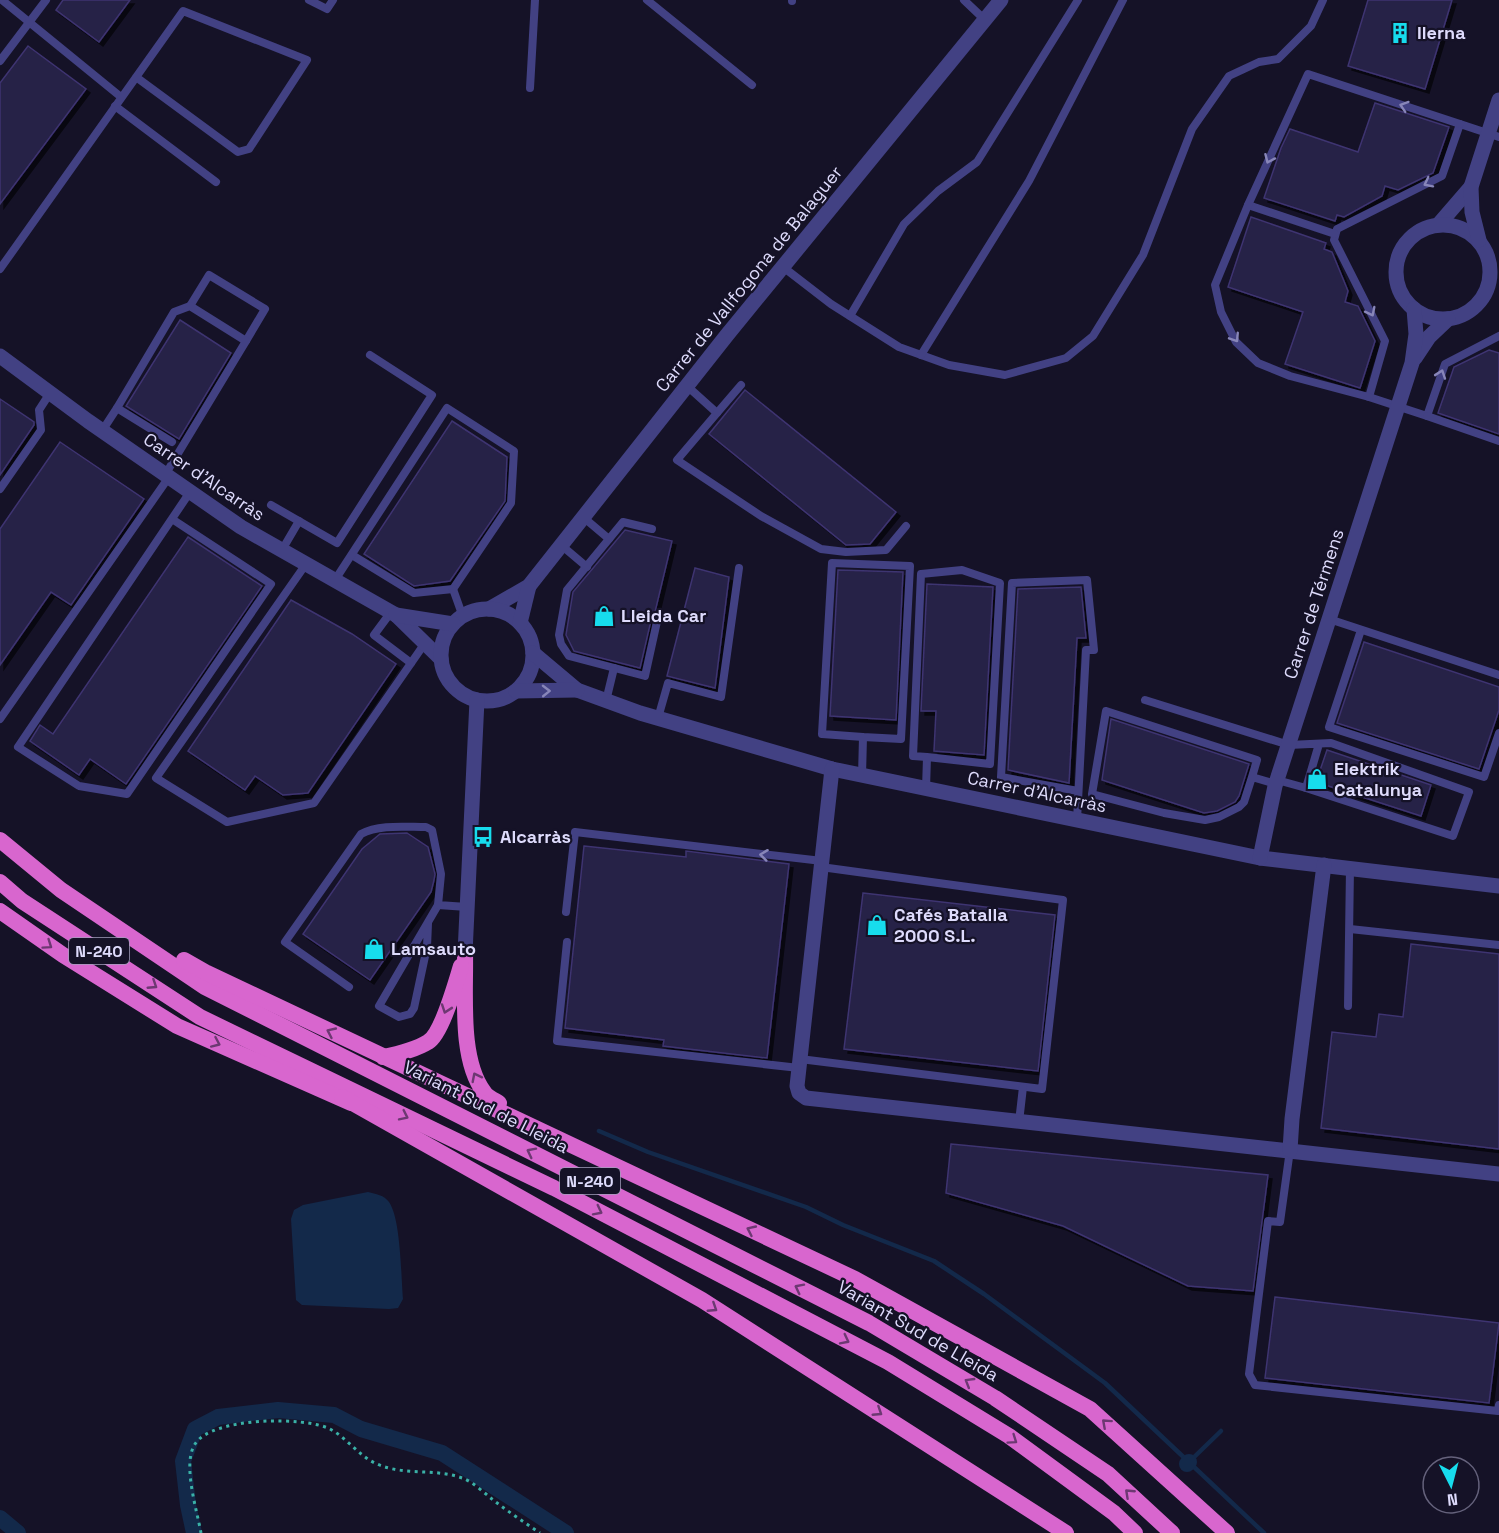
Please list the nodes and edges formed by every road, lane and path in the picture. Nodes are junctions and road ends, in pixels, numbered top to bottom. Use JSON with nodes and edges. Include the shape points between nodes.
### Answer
{"nodes":[{"id":1,"x":2,"y":0,"type":"edge"},
{"id":2,"x":46,"y":0,"type":"edge"},
{"id":3,"x":309,"y":0,"type":"edge"},
{"id":4,"x":333,"y":0,"type":"edge"},
{"id":5,"x":647,"y":0,"type":"edge"},
{"id":6,"x":964,"y":0,"type":"edge"},
{"id":7,"x":1001,"y":0,"type":"edge"},
{"id":8,"x":1077,"y":0,"type":"edge"},
{"id":9,"x":1123,"y":0,"type":"edge"},
{"id":10,"x":1323,"y":0,"type":"edge"},
{"id":11,"x":534,"y":1,"type":"edge"},
{"id":12,"x":985,"y":20,"type":"junction"},
{"id":13,"x":30,"y":21,"type":"junction"},
{"id":14,"x":0,"y":61,"type":"edge"},
{"id":15,"x":136,"y":77,"type":"junction"},
{"id":16,"x":752,"y":85,"type":"dead end"},
{"id":17,"x":530,"y":88,"type":"dead end"},
{"id":18,"x":121,"y":98,"type":"junction"},
{"id":19,"x":1499,"y":100,"type":"edge"},
{"id":20,"x":115,"y":106,"type":"junction"},
{"id":21,"x":1460,"y":124,"type":"junction"},
{"id":22,"x":1493,"y":135,"type":"edge"},
{"id":23,"x":216,"y":182,"type":"dead end"},
{"id":24,"x":1471,"y":187,"type":"junction"},
{"id":25,"x":1248,"y":205,"type":"junction"},
{"id":26,"x":1439,"y":224,"type":"junction"},
{"id":27,"x":1335,"y":234,"type":"junction"},
{"id":28,"x":1479,"y":240,"type":"junction"},
{"id":29,"x":783,"y":267,"type":"junction"},
{"id":30,"x":0,"y":269,"type":"edge"},
{"id":31,"x":190,"y":306,"type":"junction"},
{"id":32,"x":1414,"y":309,"type":"junction"},
{"id":33,"x":850,"y":316,"type":"junction"},
{"id":34,"x":1448,"y":319,"type":"junction"},
{"id":35,"x":1499,"y":336,"type":"edge"},
{"id":36,"x":246,"y":341,"type":"junction"},
{"id":37,"x":369,"y":355,"type":"dead end"},
{"id":38,"x":921,"y":355,"type":"junction"},
{"id":39,"x":0,"y":356,"type":"edge"},
{"id":40,"x":1412,"y":363,"type":"junction"},
{"id":41,"x":741,"y":385,"type":"dead end"},
{"id":42,"x":687,"y":386,"type":"junction"},
{"id":43,"x":50,"y":393,"type":"junction"},
{"id":44,"x":1369,"y":397,"type":"junction"},
{"id":45,"x":1398,"y":406,"type":"junction"},
{"id":46,"x":117,"y":408,"type":"junction"},
{"id":47,"x":717,"y":413,"type":"junction"},
{"id":48,"x":1427,"y":416,"type":"junction"},
{"id":49,"x":102,"y":431,"type":"junction"},
{"id":50,"x":1499,"y":441,"type":"edge"},
{"id":51,"x":172,"y":442,"type":"dead end"},
{"id":52,"x":167,"y":476,"type":"junction"},
{"id":53,"x":0,"y":489,"type":"edge"},
{"id":54,"x":190,"y":492,"type":"junction"},
{"id":55,"x":271,"y":505,"type":"dead end"},
{"id":56,"x":583,"y":517,"type":"junction"},
{"id":57,"x":172,"y":519,"type":"junction"},
{"id":58,"x":298,"y":521,"type":"junction"},
{"id":59,"x":906,"y":526,"type":"dead end"},
{"id":60,"x":652,"y":529,"type":"dead end"},
{"id":61,"x":609,"y":539,"type":"junction"},
{"id":62,"x":561,"y":545,"type":"junction"},
{"id":63,"x":282,"y":550,"type":"junction"},
{"id":64,"x":351,"y":555,"type":"junction"},
{"id":65,"x":306,"y":564,"type":"junction"},
{"id":66,"x":586,"y":567,"type":"junction"},
{"id":67,"x":739,"y":568,"type":"dead end"},
{"id":68,"x":335,"y":580,"type":"junction"},
{"id":69,"x":529,"y":586,"type":"junction"},
{"id":70,"x":453,"y":590,"type":"junction"},
{"id":71,"x":489,"y":609,"type":"junction"},
{"id":72,"x":394,"y":613,"type":"junction"},
{"id":73,"x":658,"y":616,"type":"dead end"},
{"id":74,"x":458,"y":620,"type":"junction"},
{"id":75,"x":1329,"y":620,"type":"junction"},
{"id":76,"x":520,"y":623,"type":"junction"},
{"id":77,"x":1361,"y":630,"type":"junction"},
{"id":78,"x":424,"y":643,"type":"junction"},
{"id":79,"x":533,"y":653,"type":"junction"},
{"id":80,"x":441,"y":659,"type":"junction"},
{"id":81,"x":411,"y":663,"type":"junction"},
{"id":82,"x":614,"y":668,"type":"junction"},
{"id":83,"x":1499,"y":675,"type":"edge"},
{"id":84,"x":577,"y":690,"type":"junction"},
{"id":85,"x":516,"y":691,"type":"junction"},
{"id":86,"x":477,"y":700,"type":"junction"},
{"id":87,"x":1145,"y":700,"type":"dead end"},
{"id":88,"x":606,"y":701,"type":"junction"},
{"id":89,"x":658,"y":718,"type":"junction"},
{"id":90,"x":0,"y":719,"type":"edge"},
{"id":91,"x":1499,"y":733,"type":"edge"},
{"id":92,"x":863,"y":737,"type":"junction"},
{"id":93,"x":1319,"y":744,"type":"junction"},
{"id":94,"x":1289,"y":745,"type":"junction"},
{"id":95,"x":927,"y":757,"type":"junction"},
{"id":96,"x":832,"y":769,"type":"junction"},
{"id":97,"x":862,"y":776,"type":"junction"},
{"id":98,"x":1252,"y":777,"type":"junction"},
{"id":99,"x":1277,"y":782,"type":"junction"},
{"id":100,"x":1306,"y":788,"type":"junction"},
{"id":101,"x":926,"y":789,"type":"junction"},
{"id":102,"x":1078,"y":791,"type":"junction"},
{"id":103,"x":1077,"y":820,"type":"junction"},
{"id":104,"x":0,"y":840,"type":"edge"},
{"id":105,"x":1260,"y":858,"type":"junction"},
{"id":106,"x":822,"y":864,"type":"junction"},
{"id":107,"x":1324,"y":865,"type":"junction"},
{"id":108,"x":1350,"y":868,"type":"junction"},
{"id":109,"x":0,"y":882,"type":"edge"},
{"id":110,"x":1499,"y":886,"type":"edge"},
{"id":111,"x":61,"y":890,"type":"junction"},
{"id":112,"x":438,"y":905,"type":"junction"},
{"id":113,"x":467,"y":907,"type":"junction"},
{"id":114,"x":0,"y":911,"type":"edge"},
{"id":115,"x":566,"y":912,"type":"dead end"},
{"id":116,"x":428,"y":923,"type":"junction"},
{"id":117,"x":1350,"y":928,"type":"junction"},
{"id":118,"x":567,"y":942,"type":"dead end"},
{"id":119,"x":1499,"y":945,"type":"edge"},
{"id":120,"x":465,"y":953,"type":"junction"},
{"id":121,"x":349,"y":987,"type":"dead end"},
{"id":122,"x":1348,"y":1006,"type":"dead end"},
{"id":123,"x":200,"y":1017,"type":"junction"},
{"id":124,"x":383,"y":1057,"type":"junction"},
{"id":125,"x":800,"y":1063,"type":"junction"},
{"id":126,"x":1023,"y":1087,"type":"junction"},
{"id":127,"x":357,"y":1105,"type":"junction"},
{"id":128,"x":1019,"y":1122,"type":"junction"},
{"id":129,"x":554,"y":1137,"type":"junction"},
{"id":130,"x":1290,"y":1150,"type":"junction"},
{"id":131,"x":1499,"y":1174,"type":"edge"},
{"id":132,"x":1499,"y":1405,"type":"edge"},
{"id":133,"x":201,"y":1533,"type":"edge"},
{"id":134,"x":540,"y":1533,"type":"edge"},
{"id":135,"x":1066,"y":1533,"type":"edge"},
{"id":136,"x":1135,"y":1533,"type":"edge"},
{"id":137,"x":1172,"y":1533,"type":"edge"},
{"id":138,"x":1227,"y":1533,"type":"edge"}],
"edges":[{"from":1,"to":13,"type":"lane"},
{"from":2,"to":13,"type":"lane"},
{"from":3,"to":4,"type":"lane","via":[[327,9]]},
{"from":5,"to":16,"type":"lane"},
{"from":6,"to":12,"type":"lane"},
{"from":7,"to":12,"type":"street","name":"Carrer de Vallfogona de Balaguer"},
{"from":8,"to":33,"type":"lane","via":[[977,162],[938,191],[904,224]]},
{"from":9,"to":38,"type":"lane","via":[[1029,181]]},
{"from":10,"to":38,"type":"lane","via":[[1311,26],[1278,59],[1259,62],[1229,76],[1192,129],[1143,255],[1093,336],[1066,358],[1005,375],[949,365]]},
{"from":11,"to":17,"type":"lane"},
{"from":12,"to":29,"type":"street","name":"Carrer de Vallfogona de Balaguer"},
{"from":13,"to":14,"type":"lane"},
{"from":13,"to":18,"type":"lane"},
{"from":15,"to":15,"type":"lane","via":[[183,11],[307,60],[249,149],[238,152]]},
{"from":15,"to":18,"type":"lane"},
{"from":18,"to":20,"type":"lane"},
{"from":19,"to":22,"type":"street"},
{"from":20,"to":23,"type":"lane"},
{"from":20,"to":30,"type":"lane"},
{"from":21,"to":22,"type":"lane"},
{"from":21,"to":25,"type":"lane","one_way":true,"via":[[1308,74]]},
{"from":21,"to":27,"type":"lane","one_way":true,"via":[[1442,176],[1337,229]]},
{"from":22,"to":24,"type":"street"},
{"from":24,"to":26,"type":"street"},
{"from":24,"to":28,"type":"street"},
{"from":25,"to":27,"type":"lane"},
{"from":25,"to":44,"type":"lane","one_way":true,"via":[[1215,285],[1221,312],[1236,342],[1258,363],[1290,376]]},
{"from":26,"to":28,"type":"street","via":[[1457,226]]},
{"from":26,"to":32,"type":"street","via":[[1416,233],[1398,256],[1397,285]]},
{"from":27,"to":44,"type":"lane","one_way":true,"via":[[1334,240],[1385,341]]},
{"from":28,"to":34,"type":"street","via":[[1487,253],[1490,282],[1474,307]]},
{"from":29,"to":33,"type":"lane"},
{"from":29,"to":42,"type":"street","name":"Carrer de Vallfogona de Balaguer"},
{"from":31,"to":36,"type":"lane"},
{"from":31,"to":36,"type":"lane","via":[[209,275],[265,309]]},
{"from":31,"to":46,"type":"lane","via":[[174,312]]},
{"from":32,"to":34,"type":"street"},
{"from":32,"to":40,"type":"street","name":"Carrer de Térmens"},
{"from":33,"to":38,"type":"lane","via":[[899,347]]},
{"from":34,"to":40,"type":"street","name":"Carrer de Térmens","via":[[1429,337]]},
{"from":48,"to":35,"type":"lane","one_way":true,"via":[[1444,364]]},
{"from":36,"to":52,"type":"lane"},
{"from":37,"to":58,"type":"lane","via":[[432,395],[337,543]]},
{"from":39,"to":43,"type":"street","name":"Carrer d'Alcarràs"},
{"from":40,"to":45,"type":"street","name":"Carrer de Térmens"},
{"from":41,"to":47,"type":"lane"},
{"from":42,"to":47,"type":"lane"},
{"from":42,"to":56,"type":"street","name":"Carrer de Vallfogona de Balaguer"},
{"from":43,"to":49,"type":"street","name":"Carrer d'Alcarràs"},
{"from":43,"to":53,"type":"lane","via":[[39,410],[41,430]]},
{"from":44,"to":45,"type":"lane"},
{"from":45,"to":48,"type":"lane"},
{"from":45,"to":75,"type":"street","name":"Carrer de Térmens"},
{"from":46,"to":49,"type":"lane"},
{"from":46,"to":51,"type":"lane"},
{"from":47,"to":59,"type":"lane","via":[[677,460],[761,516],[821,549],[846,552],[886,550]]},
{"from":48,"to":50,"type":"lane"},
{"from":49,"to":52,"type":"street","name":"Carrer d'Alcarràs"},
{"from":52,"to":54,"type":"street","name":"Carrer d'Alcarràs"},
{"from":52,"to":90,"type":"lane"},
{"from":54,"to":57,"type":"lane"},
{"from":54,"to":63,"type":"street","name":"Carrer d'Alcarràs"},
{"from":55,"to":58,"type":"lane"},
{"from":56,"to":61,"type":"lane"},
{"from":56,"to":62,"type":"street","name":"Carrer de Vallfogona de Balaguer"},
{"from":57,"to":57,"type":"lane","via":[[18,747],[79,786],[127,794],[271,584]]},
{"from":58,"to":63,"type":"lane"},
{"from":60,"to":61,"type":"lane","via":[[623,522]]},
{"from":61,"to":66,"type":"lane"},
{"from":62,"to":66,"type":"lane"},
{"from":62,"to":69,"type":"street","name":"Carrer de Vallfogona de Balaguer"},
{"from":63,"to":65,"type":"street","name":"Carrer d'Alcarràs"},
{"from":64,"to":68,"type":"lane"},
{"from":64,"to":70,"type":"lane","via":[[414,593]]},
{"from":64,"to":70,"type":"lane","via":[[447,408],[514,451],[511,502]]},
{"from":65,"to":68,"type":"street","name":"Carrer d'Alcarràs"},
{"from":65,"to":81,"type":"lane","via":[[156,778],[227,822],[314,803]]},
{"from":66,"to":82,"type":"lane","via":[[567,590],[561,644],[569,656]]},
{"from":67,"to":89,"type":"lane","via":[[721,697],[668,683]]},
{"from":68,"to":72,"type":"street","name":"Carrer d'Alcarràs"},
{"from":69,"to":71,"type":"street"},
{"from":69,"to":76,"type":"street"},
{"from":70,"to":74,"type":"lane"},
{"from":71,"to":74,"type":"street"},
{"from":71,"to":76,"type":"street"},
{"from":72,"to":74,"type":"street","name":"Carrer d'Alcarràs"},
{"from":72,"to":78,"type":"street","name":"Carrer d'Alcarràs"},
{"from":72,"to":81,"type":"lane","via":[[374,635]]},
{"from":73,"to":82,"type":"lane","via":[[645,676]]},
{"from":74,"to":80,"type":"street","via":[[443,640]]},
{"from":75,"to":77,"type":"lane"},
{"from":75,"to":94,"type":"street","name":"Carrer de Térmens"},
{"from":76,"to":79,"type":"street","via":[[531,640]]},
{"from":77,"to":83,"type":"lane"},
{"from":77,"to":91,"type":"lane","via":[[1329,727],[1484,777]]},
{"from":78,"to":80,"type":"street","name":"Carrer d'Alcarràs"},
{"from":78,"to":81,"type":"lane"},
{"from":79,"to":84,"type":"street","name":"Carrer d'Alcarràs"},
{"from":79,"to":85,"type":"street","via":[[529,674]]},
{"from":80,"to":86,"type":"street","via":[[447,678],[459,692]]},
{"from":82,"to":88,"type":"lane"},
{"from":85,"to":84,"type":"street","name":"Carrer d'Alcarràs","one_way":true},
{"from":84,"to":88,"type":"street","name":"Carrer d'Alcarràs"},
{"from":85,"to":86,"type":"street","via":[[498,700]]},
{"from":86,"to":113,"type":"street"},
{"from":87,"to":94,"type":"lane"},
{"from":88,"to":89,"type":"street","name":"Carrer d'Alcarràs"},
{"from":89,"to":96,"type":"street","name":"Carrer d'Alcarràs"},
{"from":92,"to":92,"type":"lane","via":[[901,740],[910,566],[832,563],[822,734]]},
{"from":92,"to":97,"type":"lane"},
{"from":93,"to":94,"type":"lane"},
{"from":93,"to":100,"type":"lane"},
{"from":93,"to":100,"type":"lane","via":[[1331,743],[1469,792],[1453,836]]},
{"from":94,"to":99,"type":"street","name":"Carrer de Térmens"},
{"from":95,"to":95,"type":"lane","via":[[990,764],[1000,583],[962,570],[921,574],[913,756]]},
{"from":95,"to":101,"type":"lane"},
{"from":96,"to":97,"type":"street","name":"Carrer d'Alcarràs"},
{"from":96,"to":106,"type":"street"},
{"from":97,"to":101,"type":"street","name":"Carrer d'Alcarràs"},
{"from":98,"to":98,"type":"lane","via":[[1257,760],[1106,711],[1092,794],[1205,820],[1239,807]]},
{"from":98,"to":99,"type":"lane"},
{"from":99,"to":100,"type":"lane"},
{"from":99,"to":105,"type":"street","name":"Carrer de Térmens"},
{"from":101,"to":103,"type":"street","name":"Carrer d'Alcarràs"},
{"from":102,"to":102,"type":"lane","via":[[1086,650],[1094,650],[1087,580],[1012,583],[1001,777]]},
{"from":102,"to":103,"type":"lane"},
{"from":103,"to":105,"type":"street","name":"Carrer d'Alcarràs"},
{"from":104,"to":111,"type":"highway","name":"Variant Sud de Lleida","number":"N-240"},
{"from":105,"to":107,"type":"street","name":"Carrer d'Alcarràs"},
{"from":106,"to":115,"type":"lane","one_way":true,"via":[[575,832]]},
{"from":106,"to":125,"type":"street"},
{"from":106,"to":126,"type":"lane","via":[[1063,900],[1042,1089]]},
{"from":107,"to":108,"type":"street","name":"Carrer d'Alcarràs"},
{"from":107,"to":130,"type":"street"},
{"from":108,"to":110,"type":"street","name":"Carrer d'Alcarràs"},
{"from":108,"to":117,"type":"lane"},
{"from":109,"to":123,"type":"highway","number":"N-240","one_way":true,"via":[[22,901]]},
{"from":124,"to":111,"type":"highway","number":"N-240","one_way":true,"via":[[205,972]]},
{"from":137,"to":111,"type":"highway","name":"Variant Sud de Lleida","number":"N-240","one_way":true,"via":[[1108,1474],[995,1398],[869,1323],[205,987]]},
{"from":112,"to":113,"type":"lane"},
{"from":112,"to":116,"type":"lane"},
{"from":112,"to":121,"type":"lane","via":[[441,874],[432,830],[426,826],[382,828],[361,834],[285,942]]},
{"from":113,"to":120,"type":"street"},
{"from":114,"to":127,"type":"highway","one_way":true,"via":[[177,1026]]},
{"from":116,"to":116,"type":"lane","via":[[379,1006],[399,1017],[410,1014],[414,1008]]},
{"from":117,"to":119,"type":"lane"},
{"from":117,"to":122,"type":"lane"},
{"from":118,"to":125,"type":"lane","via":[[557,1041]]},
{"from":120,"to":124,"type":"highway","one_way":true,"via":[[444,1017],[430,1041]]},
{"from":129,"to":120,"type":"highway","one_way":true,"via":[[485,1094],[471,1069]]},
{"from":123,"to":127,"type":"highway","number":"N-240"},
{"from":123,"to":136,"type":"highway","number":"N-240","one_way":true,"via":[[554,1188],[888,1362],[1009,1436],[1114,1513]]},
{"from":124,"to":129,"type":"highway","number":"N-240"},
{"from":125,"to":126,"type":"lane"},
{"from":125,"to":128,"type":"street","via":[[797,1090],[813,1100]]},
{"from":126,"to":128,"type":"lane"},
{"from":127,"to":135,"type":"highway","number":"N-240","one_way":true,"via":[[702,1300]]},
{"from":128,"to":130,"type":"street"},
{"from":138,"to":129,"type":"highway","number":"N-240","one_way":true,"via":[[1090,1408],[855,1279]]},
{"from":130,"to":131,"type":"street"},
{"from":130,"to":132,"type":"lane","via":[[1280,1222],[1268,1221],[1250,1374],[1255,1385],[1498,1411]]},
{"from":133,"to":134,"type":"path","via":[[189,1464],[195,1444],[205,1434],[226,1426],[259,1421],[328,1428],[376,1464],[464,1478]]}]}
